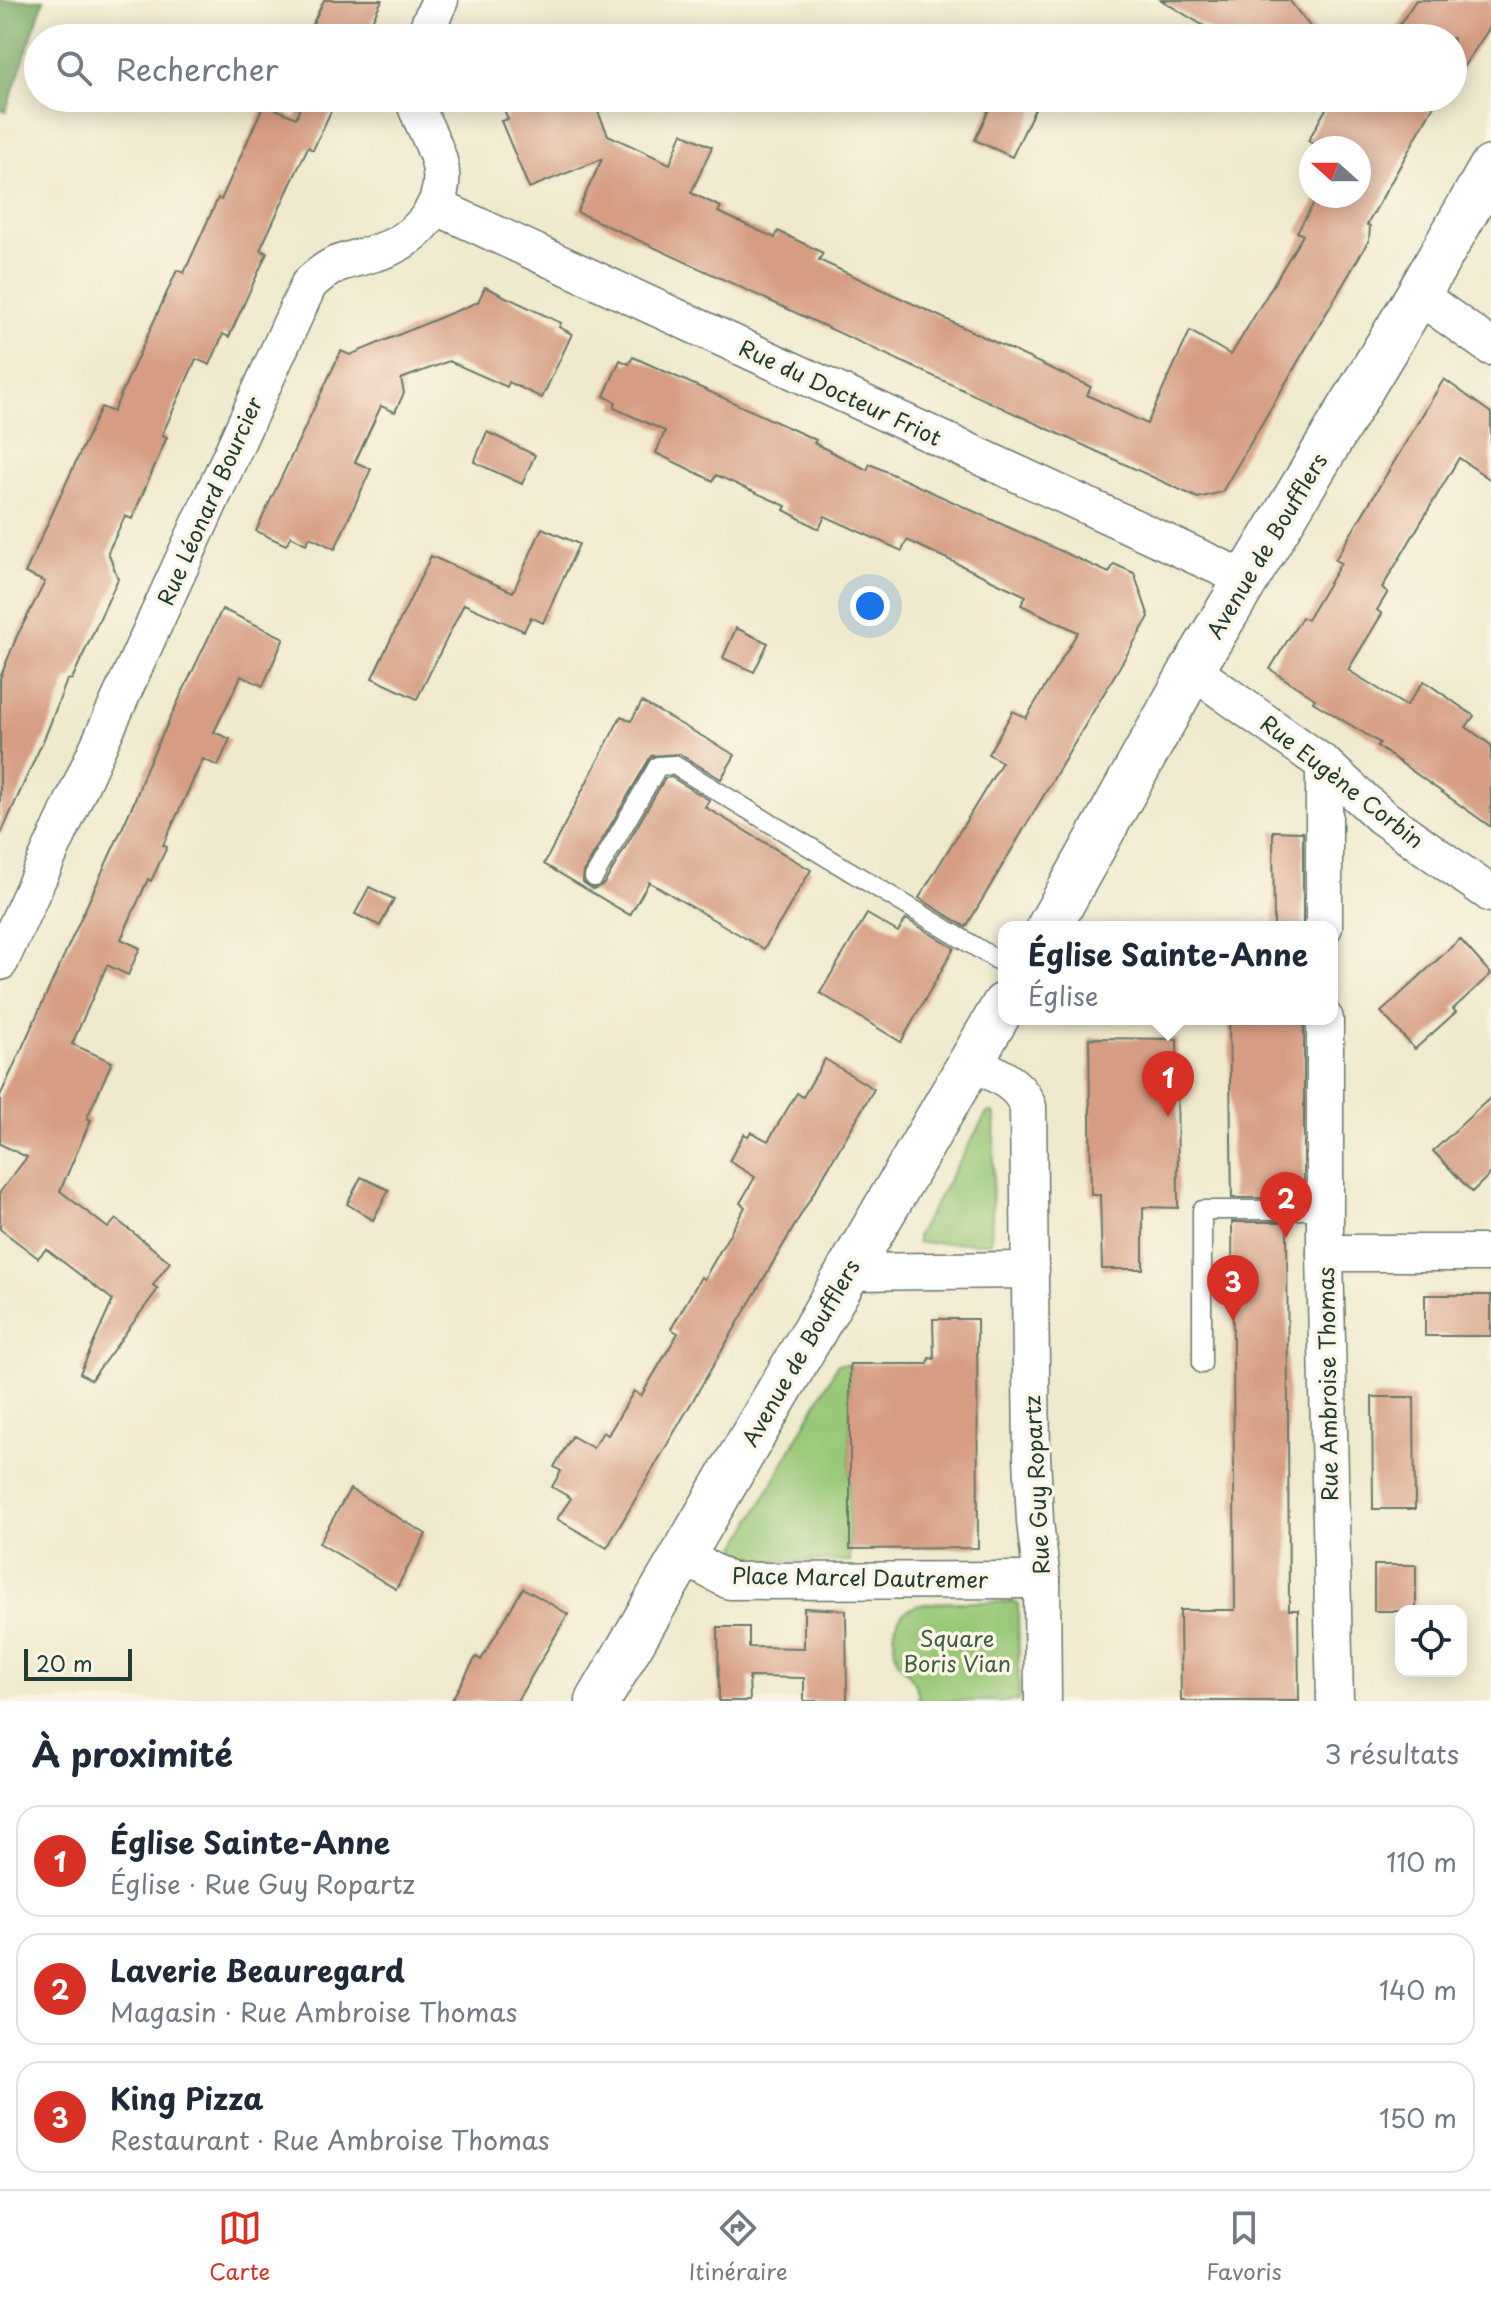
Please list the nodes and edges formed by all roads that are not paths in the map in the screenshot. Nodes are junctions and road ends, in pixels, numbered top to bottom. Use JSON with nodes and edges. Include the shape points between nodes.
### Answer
{"nodes":[{"id":1,"x":440,"y":0,"type":"edge"},
{"id":2,"x":429,"y":24,"type":"edge"},
{"id":3,"x":419,"y":112,"type":"edge"},
{"id":4,"x":1491,"y":168,"type":"edge"},
{"id":5,"x":435,"y":206,"type":"junction"},
{"id":6,"x":1418,"y":295,"type":"junction"},
{"id":7,"x":1491,"y":347,"type":"edge"},
{"id":8,"x":1246,"y":579,"type":"junction"},
{"id":9,"x":1192,"y":670,"type":"junction"},
{"id":10,"x":1324,"y":764,"type":"junction"},
{"id":11,"x":594,"y":877,"type":"dead end"},
{"id":12,"x":1491,"y":894,"type":"edge"},
{"id":13,"x":1052,"y":921,"type":"edge"},
{"id":14,"x":1324,"y":921,"type":"edge"},
{"id":15,"x":998,"y":960,"type":"edge"},
{"id":16,"x":0,"y":962,"type":"edge"},
{"id":17,"x":998,"y":1016,"type":"edge"},
{"id":18,"x":1325,"y":1025,"type":"edge"},
{"id":19,"x":972,"y":1061,"type":"junction"},
{"id":20,"x":1326,"y":1210,"type":"junction"},
{"id":21,"x":1325,"y":1253,"type":"junction"},
{"id":22,"x":1491,"y":1253,"type":"edge"},
{"id":23,"x":1031,"y":1270,"type":"junction"},
{"id":24,"x":849,"y":1272,"type":"junction"},
{"id":25,"x":1202,"y":1364,"type":"dead end"},
{"id":26,"x":683,"y":1556,"type":"junction"},
{"id":27,"x":1042,"y":1580,"type":"junction"},
{"id":28,"x":598,"y":1701,"type":"edge"},
{"id":29,"x":1043,"y":1701,"type":"edge"},
{"id":30,"x":1335,"y":1701,"type":"edge"}],
"edges":[{"from":1,"to":2,"type":"street"},
{"from":3,"to":5,"type":"street","via":[[440,165]]},
{"from":4,"to":6,"type":"street","name":"Avenue de Boufflers"},
{"from":5,"to":8,"type":"street","name":"Rue du Docteur Friot"},
{"from":5,"to":16,"type":"street","name":"Rue Léonard Bourcier","via":[[403,242],[333,264],[309,284]]},
{"from":6,"to":7,"type":"street"},
{"from":6,"to":8,"type":"street","name":"Avenue de Boufflers"},
{"from":8,"to":9,"type":"street","name":"Avenue de Boufflers"},
{"from":9,"to":10,"type":"street","name":"Rue Eugène Corbin"},
{"from":9,"to":13,"type":"street","name":"Avenue de Boufflers"},
{"from":10,"to":12,"type":"street","name":"Rue Eugène Corbin","via":[[1381,816]]},
{"from":10,"to":14,"type":"street"},
{"from":11,"to":15,"type":"lane","via":[[658,766],[674,765]]},
{"from":17,"to":19,"type":"street","name":"Avenue de Boufflers"},
{"from":18,"to":20,"type":"street","name":"Rue Ambroise Thomas"},
{"from":19,"to":23,"type":"street","name":"Rue Guy Ropartz","via":[[1017,1086],[1028,1107]]},
{"from":19,"to":24,"type":"street","name":"Avenue de Boufflers"},
{"from":20,"to":21,"type":"street","name":"Rue Ambroise Thomas"},
{"from":20,"to":25,"type":"lane","via":[[1202,1210]]},
{"from":21,"to":22,"type":"street"},
{"from":21,"to":30,"type":"street","name":"Rue Ambroise Thomas"},
{"from":23,"to":24,"type":"street"},
{"from":23,"to":27,"type":"street","name":"Rue Guy Ropartz","via":[[1032,1456]]},
{"from":24,"to":26,"type":"street","name":"Avenue de Boufflers"},
{"from":26,"to":27,"type":"street","name":"Place Marcel Dautremer","via":[[730,1581]]},
{"from":26,"to":28,"type":"street","name":"Avenue de Boufflers"},
{"from":27,"to":29,"type":"street","name":"Rue Guy Ropartz"}]}
